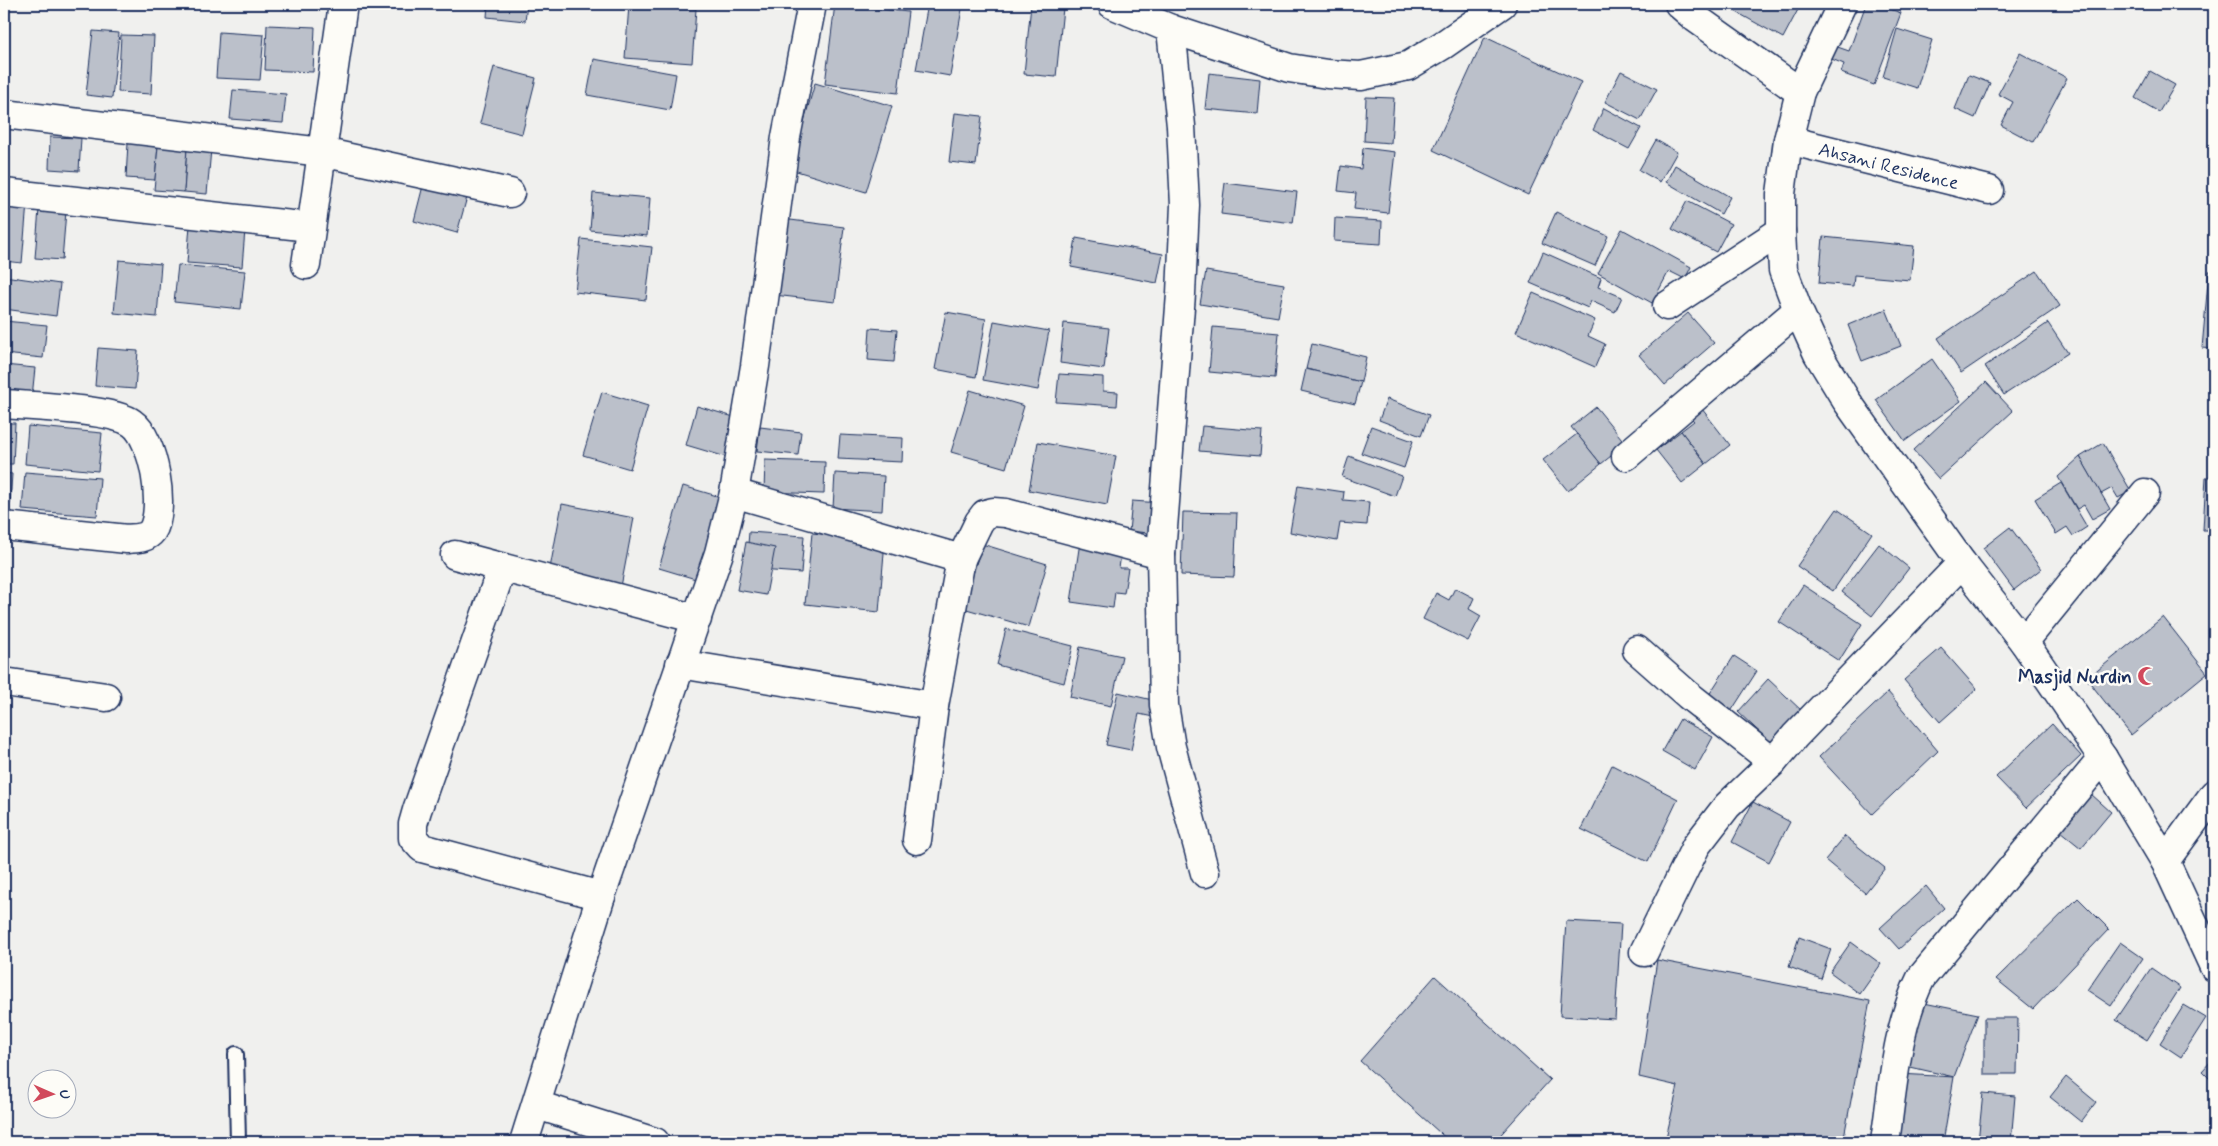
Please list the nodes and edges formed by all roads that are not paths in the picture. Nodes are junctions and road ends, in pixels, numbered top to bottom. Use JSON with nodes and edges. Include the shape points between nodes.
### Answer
{"nodes":[{"id":1,"x":343,"y":4,"type":"edge"},
{"id":2,"x":812,"y":4,"type":"edge"},
{"id":3,"x":1112,"y":4,"type":"edge"},
{"id":4,"x":1502,"y":4,"type":"edge"},
{"id":5,"x":1679,"y":4,"type":"edge"},
{"id":6,"x":1842,"y":4,"type":"edge"},
{"id":7,"x":1171,"y":29,"type":"junction"},
{"id":8,"x":1800,"y":92,"type":"junction"},
{"id":9,"x":4,"y":114,"type":"edge"},
{"id":10,"x":1788,"y":140,"type":"junction"},
{"id":11,"x":322,"y":152,"type":"junction"},
{"id":12,"x":1989,"y":190,"type":"dead end"},
{"id":13,"x":4,"y":193,"type":"edge"},
{"id":14,"x":510,"y":193,"type":"dead end"},
{"id":15,"x":310,"y":227,"type":"junction"},
{"id":16,"x":1781,"y":231,"type":"junction"},
{"id":17,"x":306,"y":266,"type":"dead end"},
{"id":18,"x":1667,"y":306,"type":"dead end"},
{"id":19,"x":1798,"y":310,"type":"junction"},
{"id":20,"x":4,"y":404,"type":"edge"},
{"id":21,"x":1626,"y":456,"type":"dead end"},
{"id":22,"x":734,"y":493,"type":"junction"},
{"id":23,"x":2145,"y":493,"type":"dead end"},
{"id":24,"x":4,"y":526,"type":"edge"},
{"id":25,"x":1161,"y":554,"type":"junction"},
{"id":26,"x":455,"y":555,"type":"dead end"},
{"id":27,"x":961,"y":558,"type":"junction"},
{"id":28,"x":1962,"y":563,"type":"junction"},
{"id":29,"x":502,"y":568,"type":"junction"},
{"id":30,"x":697,"y":619,"type":"junction"},
{"id":31,"x":2024,"y":642,"type":"junction"},
{"id":32,"x":1637,"y":650,"type":"dead end"},
{"id":33,"x":680,"y":664,"type":"junction"},
{"id":34,"x":4,"y":682,"type":"edge"},
{"id":35,"x":106,"y":697,"type":"dead end"},
{"id":36,"x":934,"y":706,"type":"junction"},
{"id":37,"x":2103,"y":758,"type":"junction"},
{"id":38,"x":1773,"y":762,"type":"junction"},
{"id":39,"x":2214,"y":794,"type":"edge"},
{"id":40,"x":917,"y":840,"type":"dead end"},
{"id":41,"x":2165,"y":861,"type":"junction"},
{"id":42,"x":1205,"y":873,"type":"dead end"},
{"id":43,"x":601,"y":896,"type":"junction"},
{"id":44,"x":1644,"y":952,"type":"dead end"},
{"id":45,"x":2214,"y":967,"type":"edge"},
{"id":46,"x":236,"y":1054,"type":"dead end"},
{"id":47,"x":536,"y":1105,"type":"junction"},
{"id":48,"x":238,"y":1142,"type":"edge"},
{"id":49,"x":524,"y":1142,"type":"edge"},
{"id":50,"x":655,"y":1142,"type":"edge"},
{"id":51,"x":1885,"y":1142,"type":"edge"}],
"edges":[{"from":1,"to":11,"type":"street"},
{"from":2,"to":22,"type":"street","via":[[786,137]]},
{"from":3,"to":7,"type":"street"},
{"from":4,"to":7,"type":"street","via":[[1408,66],[1361,76],[1289,68]]},
{"from":5,"to":8,"type":"street"},
{"from":6,"to":8,"type":"street"},
{"from":7,"to":25,"type":"street","via":[[1185,206]]},
{"from":8,"to":10,"type":"street"},
{"from":9,"to":11,"type":"street"},
{"from":10,"to":12,"type":"street","name":"Ahsani Residence"},
{"from":10,"to":16,"type":"street","via":[[1781,194]]},
{"from":11,"to":14,"type":"street"},
{"from":11,"to":15,"type":"street"},
{"from":13,"to":15,"type":"street"},
{"from":15,"to":17,"type":"street"},
{"from":16,"to":18,"type":"street"},
{"from":16,"to":19,"type":"street","via":[[1783,270]]},
{"from":19,"to":21,"type":"street"},
{"from":19,"to":28,"type":"street","via":[[1818,354],[1846,400]]},
{"from":20,"to":24,"type":"street","via":[[114,415],[133,423],[151,453],[158,484],[152,532],[144,538]]},
{"from":22,"to":27,"type":"street"},
{"from":22,"to":30,"type":"street","via":[[719,553]]},
{"from":23,"to":31,"type":"street"},
{"from":25,"to":27,"type":"street","via":[[993,512],[985,514],[979,522]]},
{"from":25,"to":42,"type":"street","via":[[1164,705],[1171,747]]},
{"from":26,"to":29,"type":"street"},
{"from":27,"to":36,"type":"street"},
{"from":28,"to":31,"type":"street"},
{"from":28,"to":38,"type":"street"},
{"from":29,"to":30,"type":"street"},
{"from":29,"to":43,"type":"street","via":[[417,810],[413,838],[422,848]]},
{"from":30,"to":33,"type":"street"},
{"from":31,"to":37,"type":"street"},
{"from":32,"to":38,"type":"street"},
{"from":33,"to":36,"type":"street"},
{"from":33,"to":43,"type":"street"},
{"from":34,"to":35,"type":"street"},
{"from":36,"to":40,"type":"street"},
{"from":37,"to":41,"type":"street"},
{"from":37,"to":51,"type":"street","via":[[1921,978],[1910,1001],[1900,1043]]},
{"from":38,"to":44,"type":"street","via":[[1727,806],[1696,846]]},
{"from":39,"to":41,"type":"street"},
{"from":41,"to":45,"type":"street"},
{"from":43,"to":47,"type":"street"},
{"from":46,"to":48,"type":"lane"},
{"from":47,"to":49,"type":"street"},
{"from":47,"to":50,"type":"street"}]}
